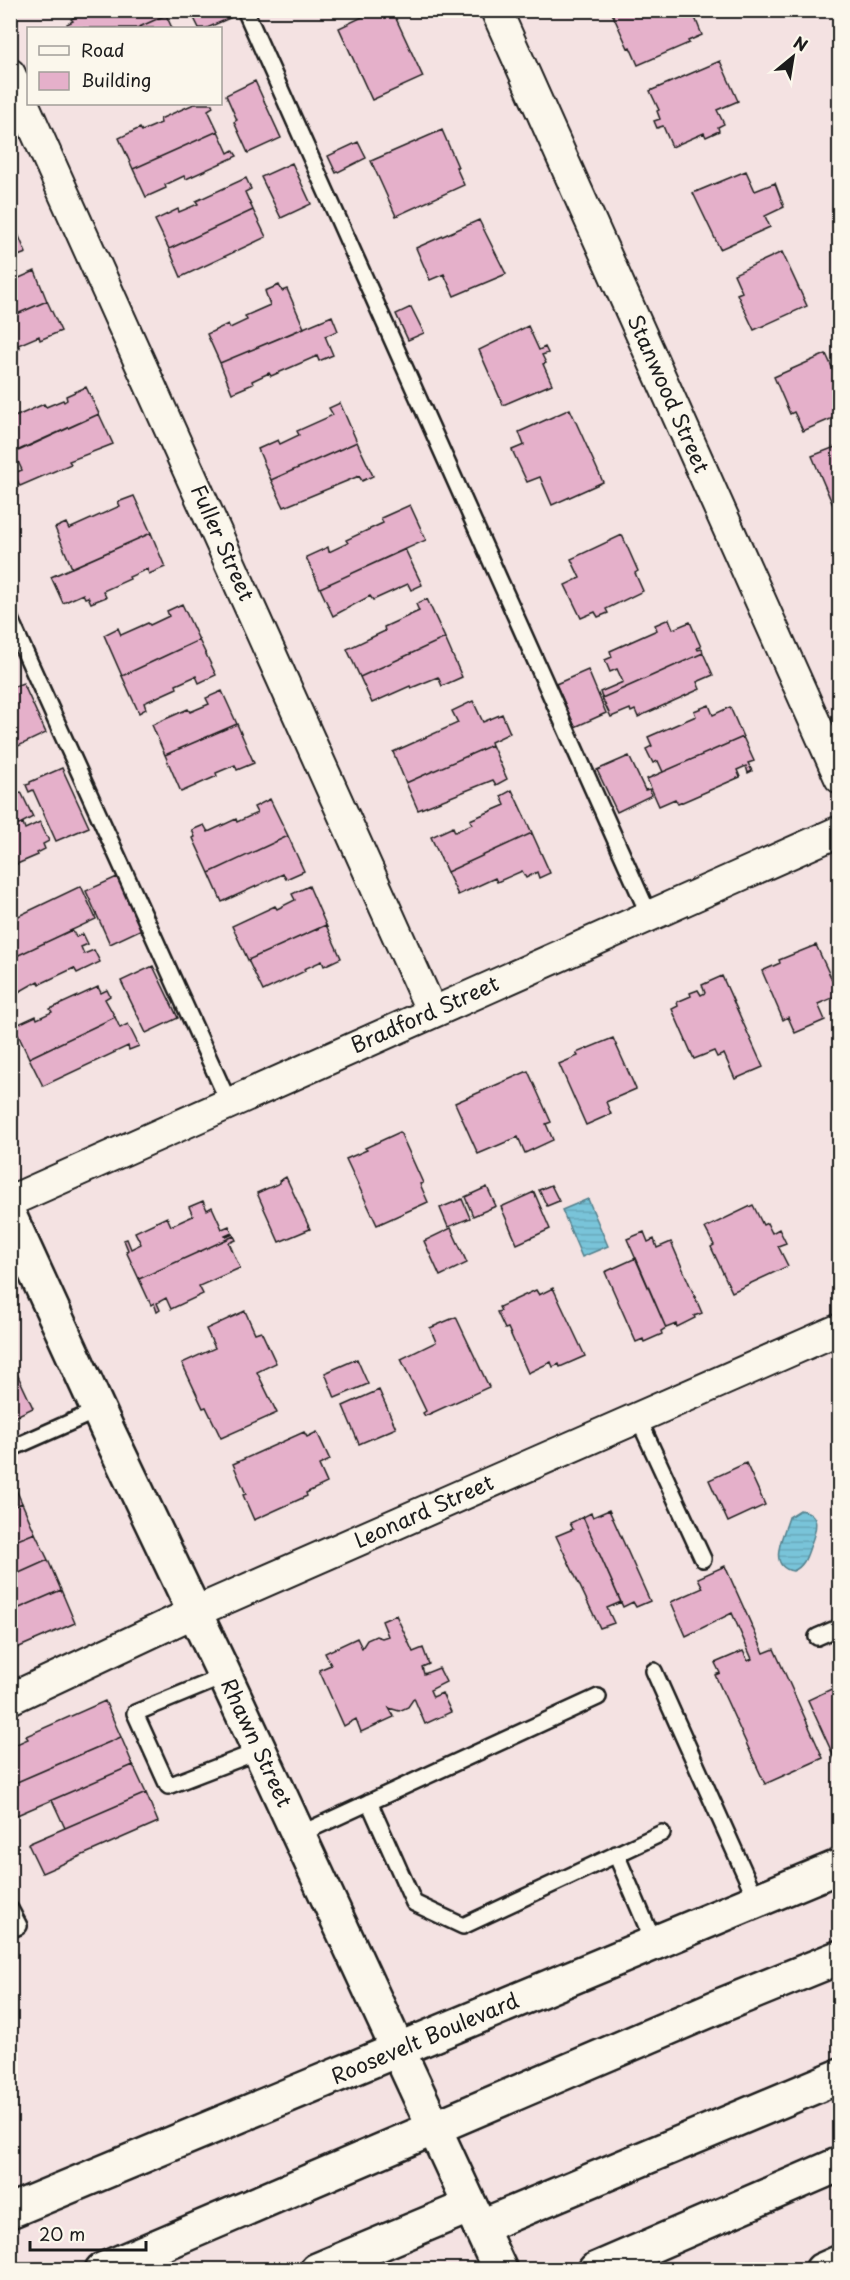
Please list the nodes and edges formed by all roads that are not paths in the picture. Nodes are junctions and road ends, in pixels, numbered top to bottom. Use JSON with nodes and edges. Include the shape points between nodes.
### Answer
{"nodes":[{"id":1,"x":245,"y":10,"type":"edge"},
{"id":2,"x":496,"y":10,"type":"edge"},
{"id":3,"x":10,"y":74,"type":"edge"},
{"id":4,"x":10,"y":619,"type":"edge"},
{"id":5,"x":840,"y":778,"type":"edge"},
{"id":6,"x":840,"y":831,"type":"edge"},
{"id":7,"x":649,"y":915,"type":"junction"},
{"id":8,"x":432,"y":1012,"type":"junction"},
{"id":9,"x":229,"y":1103,"type":"junction"},
{"id":10,"x":10,"y":1201,"type":"edge"},
{"id":11,"x":10,"y":1217,"type":"edge"},
{"id":12,"x":840,"y":1329,"type":"edge"},
{"id":13,"x":98,"y":1410,"type":"junction"},
{"id":14,"x":638,"y":1418,"type":"junction"},
{"id":15,"x":10,"y":1449,"type":"edge"},
{"id":16,"x":703,"y":1560,"type":"dead end"},
{"id":17,"x":195,"y":1612,"type":"junction"},
{"id":18,"x":840,"y":1627,"type":"edge"},
{"id":19,"x":817,"y":1637,"type":"dead end"},
{"id":20,"x":654,"y":1671,"type":"dead end"},
{"id":21,"x":225,"y":1676,"type":"junction"},
{"id":22,"x":598,"y":1697,"type":"dead end"},
{"id":23,"x":10,"y":1699,"type":"edge"},
{"id":24,"x":259,"y":1751,"type":"junction"},
{"id":25,"x":369,"y":1802,"type":"junction"},
{"id":26,"x":662,"y":1833,"type":"dead end"},
{"id":27,"x":298,"y":1835,"type":"junction"},
{"id":28,"x":616,"y":1854,"type":"junction"},
{"id":29,"x":840,"y":1866,"type":"edge"},
{"id":30,"x":756,"y":1901,"type":"junction"},
{"id":31,"x":10,"y":1909,"type":"edge"},
{"id":32,"x":10,"y":1930,"type":"edge"},
{"id":33,"x":654,"y":1943,"type":"junction"},
{"id":34,"x":840,"y":1957,"type":"edge"},
{"id":35,"x":398,"y":2050,"type":"junction"},
{"id":36,"x":840,"y":2076,"type":"edge"},
{"id":37,"x":434,"y":2127,"type":"junction"},
{"id":38,"x":840,"y":2164,"type":"edge"},
{"id":39,"x":10,"y":2211,"type":"edge"},
{"id":40,"x":475,"y":2216,"type":"junction"},
{"id":41,"x":840,"y":2262,"type":"edge"},
{"id":42,"x":102,"y":2270,"type":"edge"},
{"id":43,"x":317,"y":2270,"type":"edge"},
{"id":44,"x":500,"y":2270,"type":"edge"},
{"id":45,"x":595,"y":2270,"type":"edge"},
{"id":46,"x":822,"y":2270,"type":"edge"}],
"edges":[{"from":1,"to":7,"type":"lane"},
{"from":2,"to":5,"type":"street","name":"Stanwood Street"},
{"from":3,"to":8,"type":"street","name":"Fuller Street"},
{"from":4,"to":9,"type":"lane"},
{"from":6,"to":7,"type":"street","name":"Bradford Street"},
{"from":7,"to":8,"type":"street","name":"Bradford Street"},
{"from":8,"to":9,"type":"street","name":"Bradford Street"},
{"from":9,"to":10,"type":"street","name":"Bradford Street"},
{"from":11,"to":13,"type":"main road","name":"Rhawn Street"},
{"from":12,"to":14,"type":"street","name":"Leonard Street"},
{"from":13,"to":15,"type":"lane"},
{"from":13,"to":17,"type":"main road","name":"Rhawn Street"},
{"from":14,"to":16,"type":"lane"},
{"from":14,"to":17,"type":"street","name":"Leonard Street"},
{"from":17,"to":21,"type":"main road","name":"Rhawn Street"},
{"from":17,"to":23,"type":"street","name":"Leonard Street"},
{"from":18,"to":19,"type":"lane"},
{"from":20,"to":30,"type":"lane"},
{"from":21,"to":24,"type":"main road","name":"Rhawn Street"},
{"from":21,"to":24,"type":"lane","via":[[135,1713],[168,1786]]},
{"from":22,"to":25,"type":"lane"},
{"from":24,"to":27,"type":"main road","name":"Rhawn Street"},
{"from":25,"to":27,"type":"lane"},
{"from":25,"to":28,"type":"lane","via":[[414,1903],[463,1926]]},
{"from":26,"to":28,"type":"lane"},
{"from":27,"to":35,"type":"main road","name":"Rhawn Street"},
{"from":28,"to":33,"type":"lane"},
{"from":29,"to":30,"type":"main road","name":"Roosevelt Boulevard"},
{"from":30,"to":33,"type":"main road","name":"Roosevelt Boulevard"},
{"from":31,"to":32,"type":"lane","via":[[19,1926]]},
{"from":33,"to":35,"type":"main road","name":"Roosevelt Boulevard"},
{"from":34,"to":37,"type":"main road"},
{"from":35,"to":37,"type":"main road","name":"Rhawn Street"},
{"from":35,"to":39,"type":"main road","name":"Roosevelt Boulevard"},
{"from":36,"to":40,"type":"main road"},
{"from":37,"to":40,"type":"main road","name":"Rhawn Street"},
{"from":37,"to":42,"type":"main road"},
{"from":38,"to":45,"type":"main road"},
{"from":40,"to":43,"type":"main road"},
{"from":40,"to":44,"type":"main road","name":"Rhawn Street"},
{"from":41,"to":46,"type":"main road"}]}
